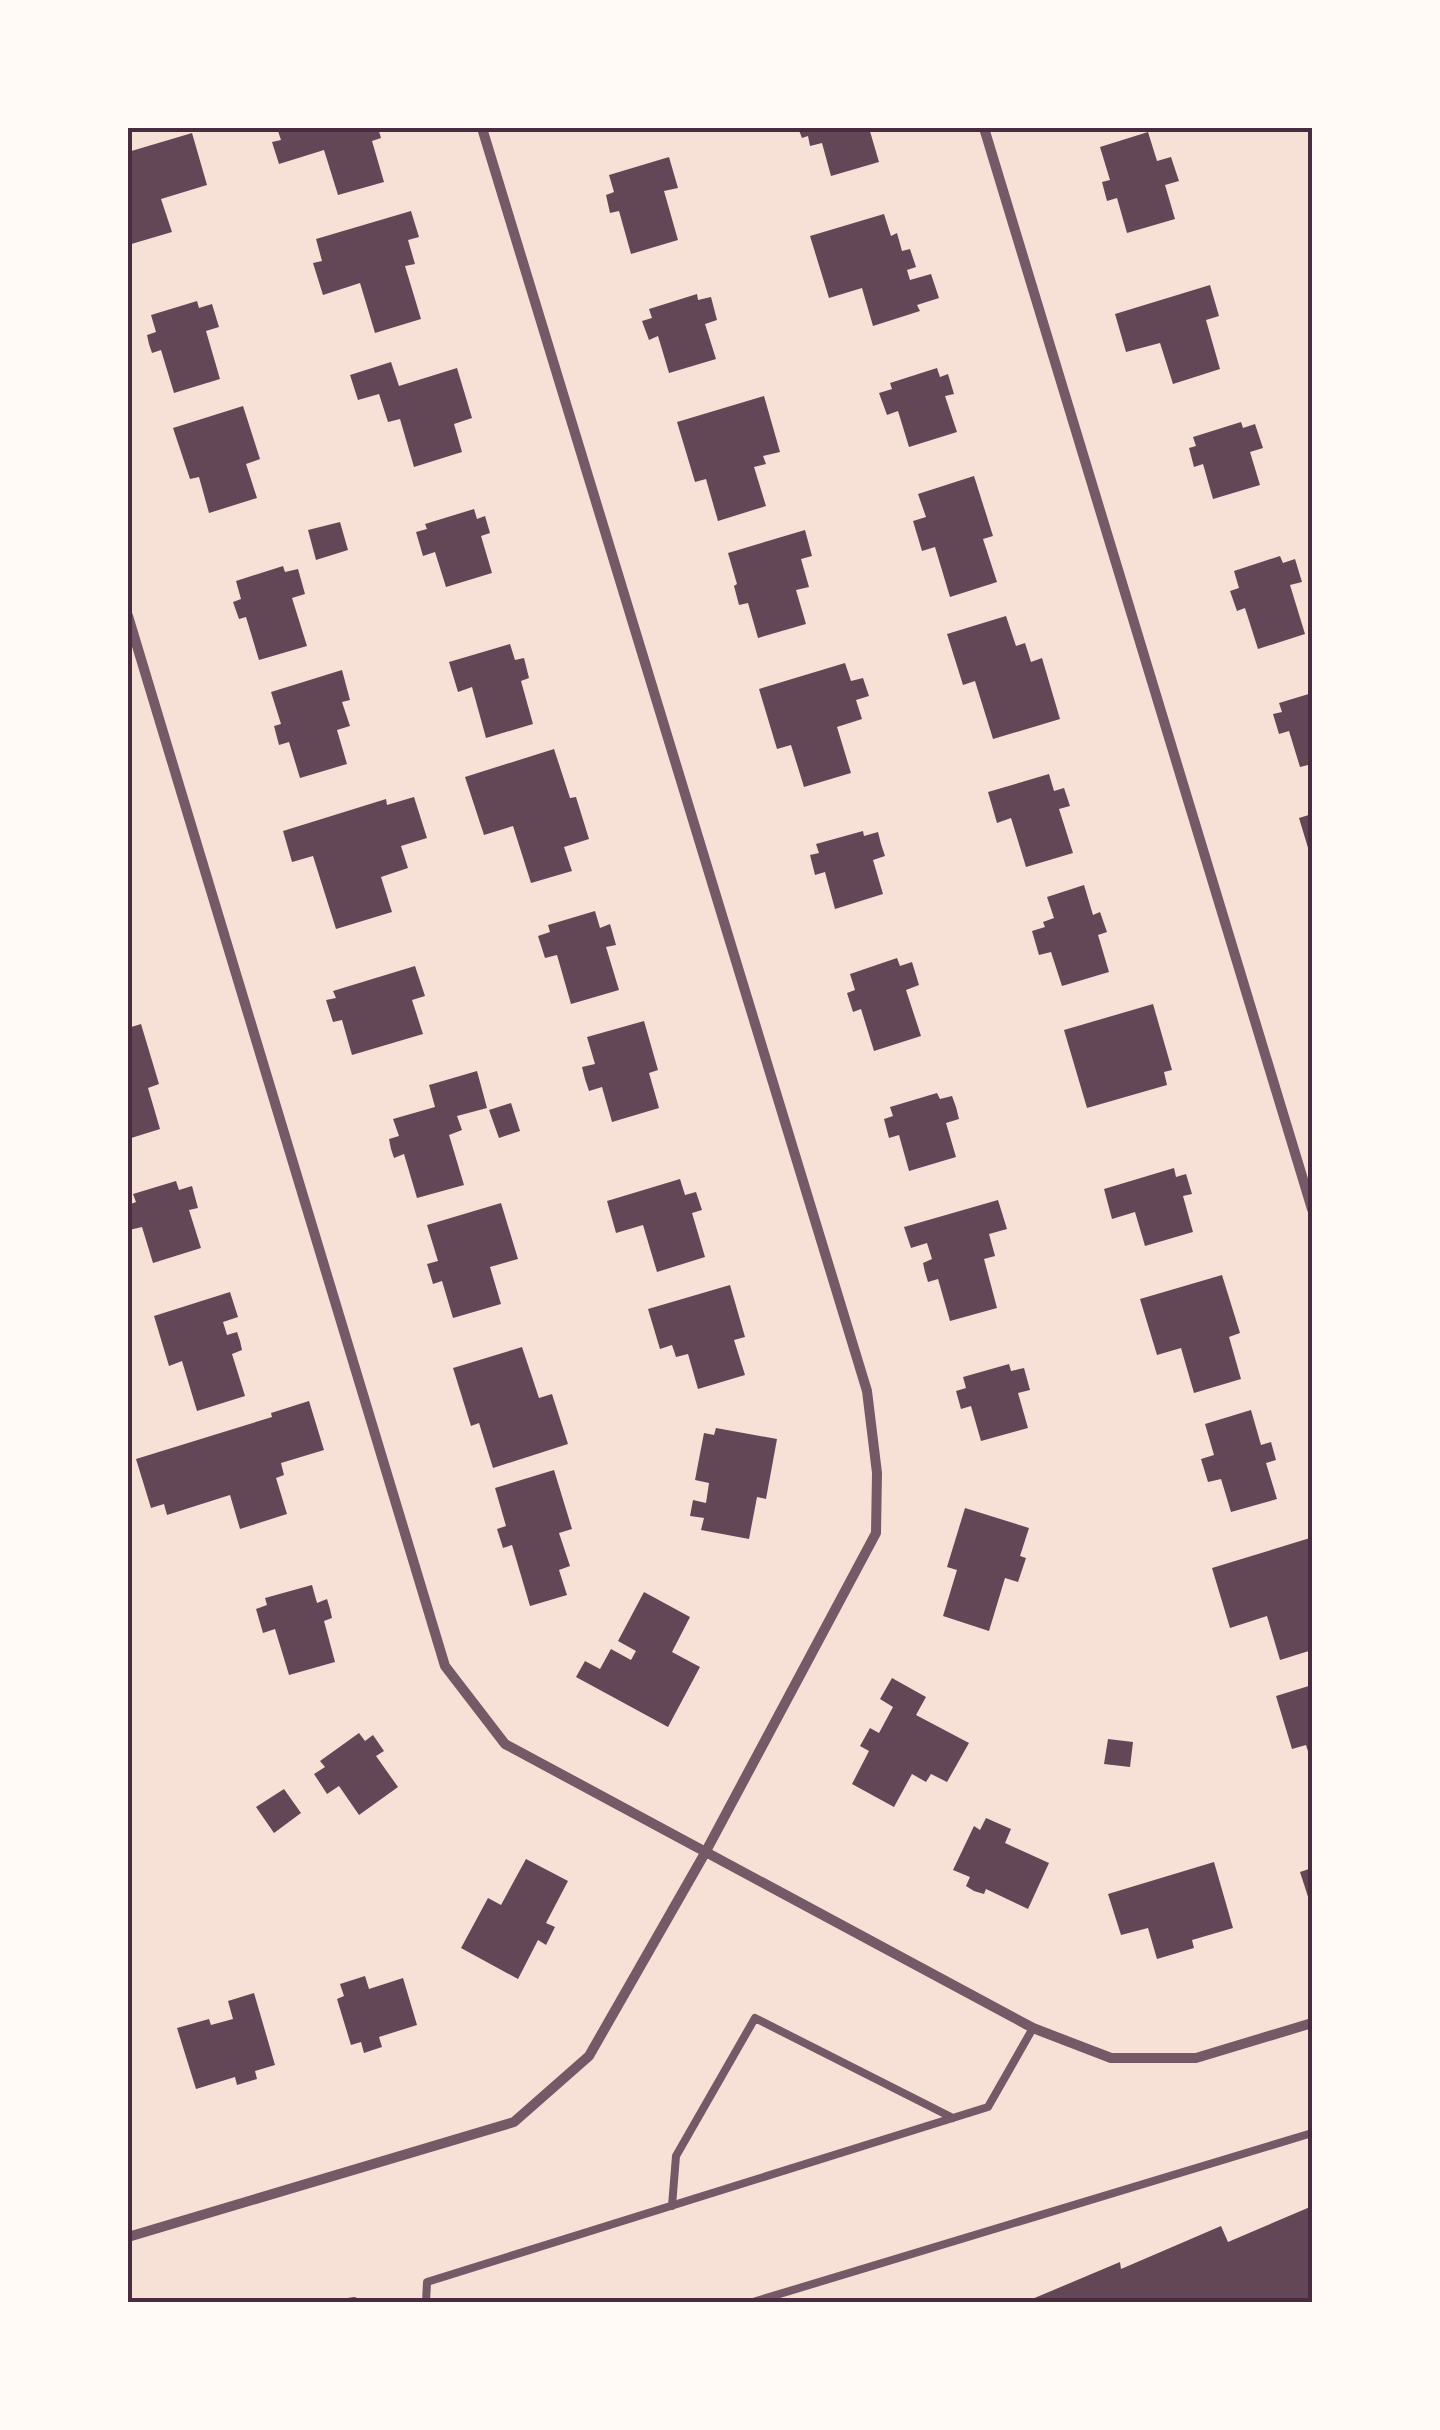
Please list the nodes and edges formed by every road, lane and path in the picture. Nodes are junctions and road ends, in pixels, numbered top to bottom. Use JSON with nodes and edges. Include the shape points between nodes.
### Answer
{"nodes":[{"id":1,"x":482,"y":128,"type":"edge"},
{"id":2,"x":984,"y":128,"type":"edge"},
{"id":3,"x":128,"y":616,"type":"edge"},
{"id":4,"x":1312,"y":1208,"type":"edge"},
{"id":5,"x":706,"y":1854,"type":"junction"},
{"id":6,"x":1312,"y":2023,"type":"edge"},
{"id":7,"x":1033,"y":2028,"type":"junction"},
{"id":8,"x":953,"y":2118,"type":"junction"},
{"id":9,"x":1312,"y":2133,"type":"edge"},
{"id":10,"x":672,"y":2206,"type":"junction"},
{"id":11,"x":128,"y":2237,"type":"edge"},
{"id":12,"x":426,"y":2302,"type":"edge"},
{"id":13,"x":753,"y":2302,"type":"edge"}],
"edges":[{"from":1,"to":5,"type":"street","via":[[867,1391],[876,1533]]},
{"from":2,"to":4,"type":"street"},
{"from":3,"to":5,"type":"street","via":[[444,1666],[505,1744]]},
{"from":5,"to":7,"type":"street"},
{"from":5,"to":11,"type":"street","via":[[590,2056],[514,2122]]},
{"from":6,"to":7,"type":"street","via":[[1196,2058],[1111,2058]]},
{"from":7,"to":8,"type":"lane","via":[[988,2107]]},
{"from":8,"to":10,"type":"lane"},
{"from":8,"to":10,"type":"lane","via":[[755,2018],[676,2156]]},
{"from":9,"to":13,"type":"lane"},
{"from":10,"to":12,"type":"lane","via":[[427,2282]]}]}
